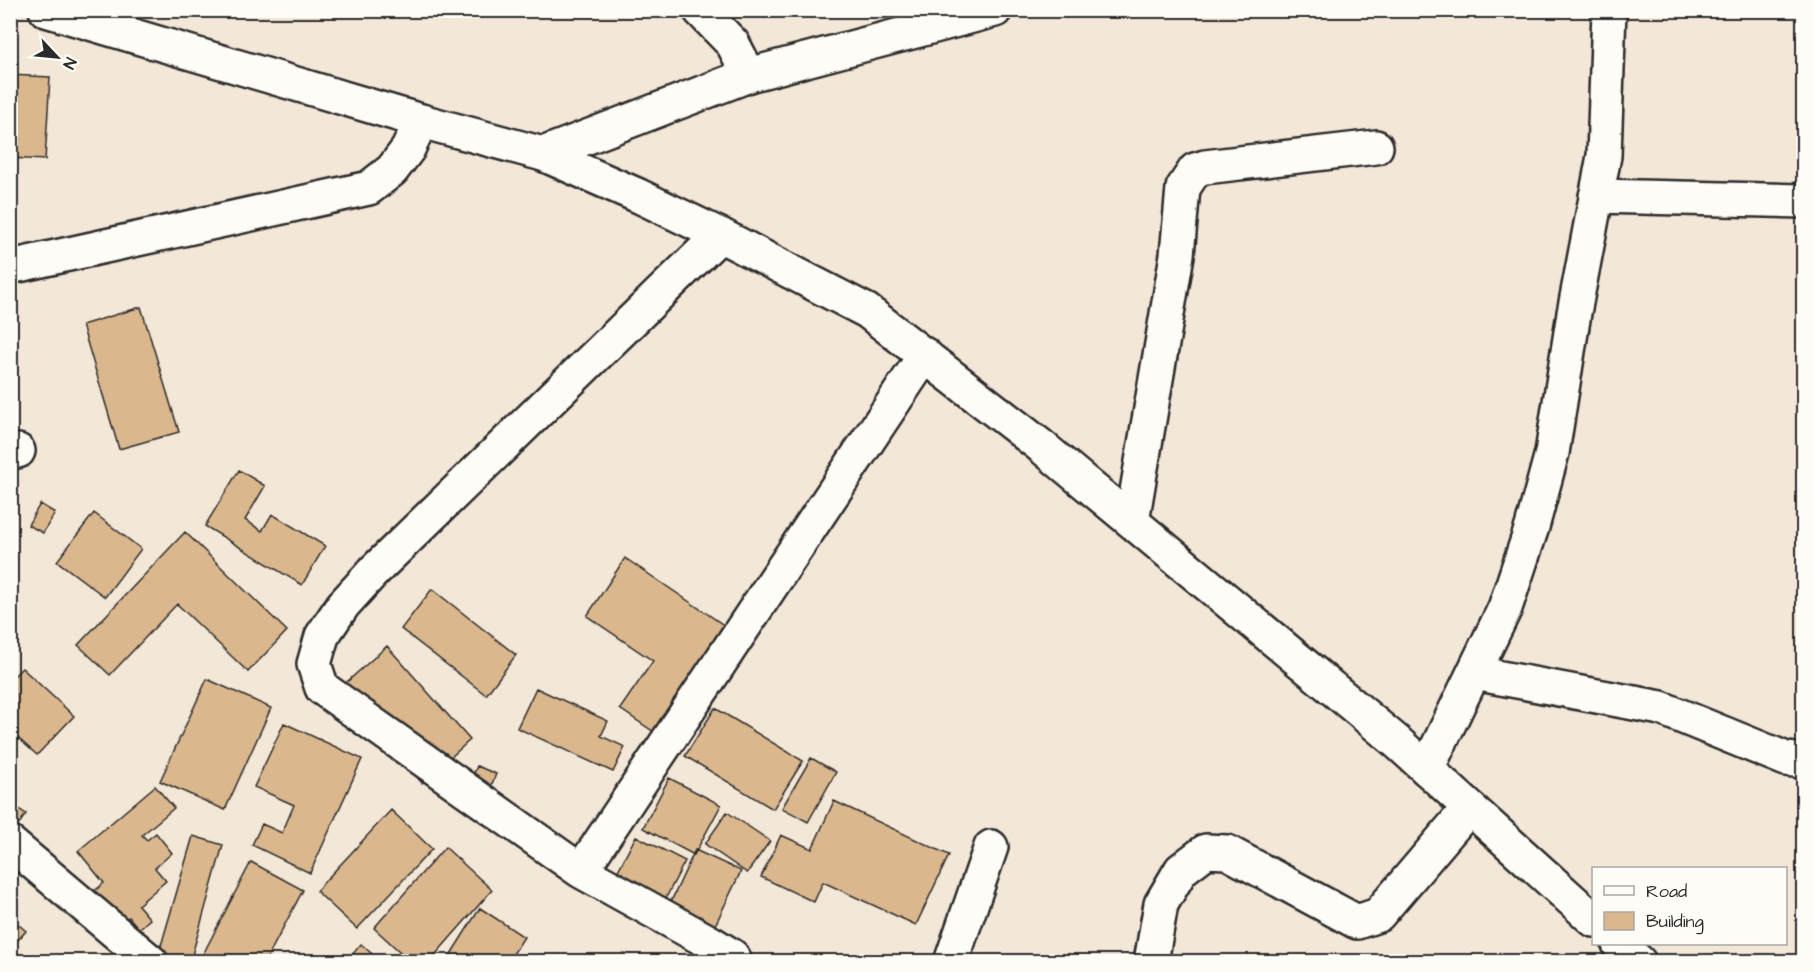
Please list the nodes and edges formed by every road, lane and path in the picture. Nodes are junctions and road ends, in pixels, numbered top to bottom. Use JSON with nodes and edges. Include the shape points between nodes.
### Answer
{"nodes":[{"id":1,"x":46,"y":10,"type":"edge"},
{"id":2,"x":700,"y":10,"type":"edge"},
{"id":3,"x":995,"y":10,"type":"edge"},
{"id":4,"x":1610,"y":10,"type":"edge"},
{"id":5,"x":749,"y":75,"type":"junction"},
{"id":6,"x":421,"y":121,"type":"junction"},
{"id":7,"x":1376,"y":147,"type":"dead end"},
{"id":8,"x":543,"y":154,"type":"junction"},
{"id":9,"x":1596,"y":196,"type":"junction"},
{"id":10,"x":1803,"y":201,"type":"edge"},
{"id":11,"x":720,"y":235,"type":"junction"},
{"id":12,"x":10,"y":267,"type":"edge"},
{"id":13,"x":925,"y":356,"type":"junction"},
{"id":14,"x":1132,"y":521,"type":"junction"},
{"id":15,"x":1474,"y":673,"type":"junction"},
{"id":16,"x":1803,"y":761,"type":"edge"},
{"id":17,"x":1427,"y":769,"type":"junction"},
{"id":18,"x":1470,"y":808,"type":"junction"},
{"id":19,"x":12,"y":847,"type":"edge"},
{"id":20,"x":991,"y":847,"type":"dead end"},
{"id":21,"x":581,"y":871,"type":"junction"},
{"id":22,"x":1592,"y":919,"type":"edge"},
{"id":23,"x":1620,"y":945,"type":"edge"},
{"id":24,"x":150,"y":962,"type":"edge"},
{"id":25,"x":735,"y":962,"type":"edge"},
{"id":26,"x":951,"y":962,"type":"edge"},
{"id":27,"x":1151,"y":962,"type":"edge"},
{"id":28,"x":1639,"y":962,"type":"edge"}],
"edges":[{"from":1,"to":6,"type":"street"},
{"from":2,"to":5,"type":"street","via":[[733,44]]},
{"from":3,"to":5,"type":"street"},
{"from":4,"to":9,"type":"street","via":[[1604,156]]},
{"from":5,"to":8,"type":"street"},
{"from":6,"to":8,"type":"street"},
{"from":6,"to":12,"type":"street","via":[[408,149],[392,170],[369,188]]},
{"from":7,"to":14,"type":"street","via":[[1205,167],[1189,178],[1183,188],[1177,255]]},
{"from":8,"to":11,"type":"street"},
{"from":9,"to":10,"type":"street"},
{"from":9,"to":15,"type":"street","via":[[1552,453],[1505,608]]},
{"from":11,"to":13,"type":"street","via":[[867,311]]},
{"from":11,"to":21,"type":"street","via":[[374,571],[322,636],[314,664],[322,688]]},
{"from":13,"to":14,"type":"street"},
{"from":13,"to":21,"type":"street"},
{"from":14,"to":17,"type":"street"},
{"from":15,"to":16,"type":"street","via":[[1661,708],[1786,759]]},
{"from":15,"to":17,"type":"street"},
{"from":17,"to":18,"type":"street"},
{"from":18,"to":22,"type":"street"},
{"from":18,"to":27,"type":"street","via":[[1378,915],[1357,922],[1227,852],[1206,851],[1181,870],[1161,904]]},
{"from":19,"to":24,"type":"street"},
{"from":20,"to":26,"type":"street"},
{"from":21,"to":25,"type":"street","via":[[732,956]]},
{"from":23,"to":28,"type":"street"}]}
